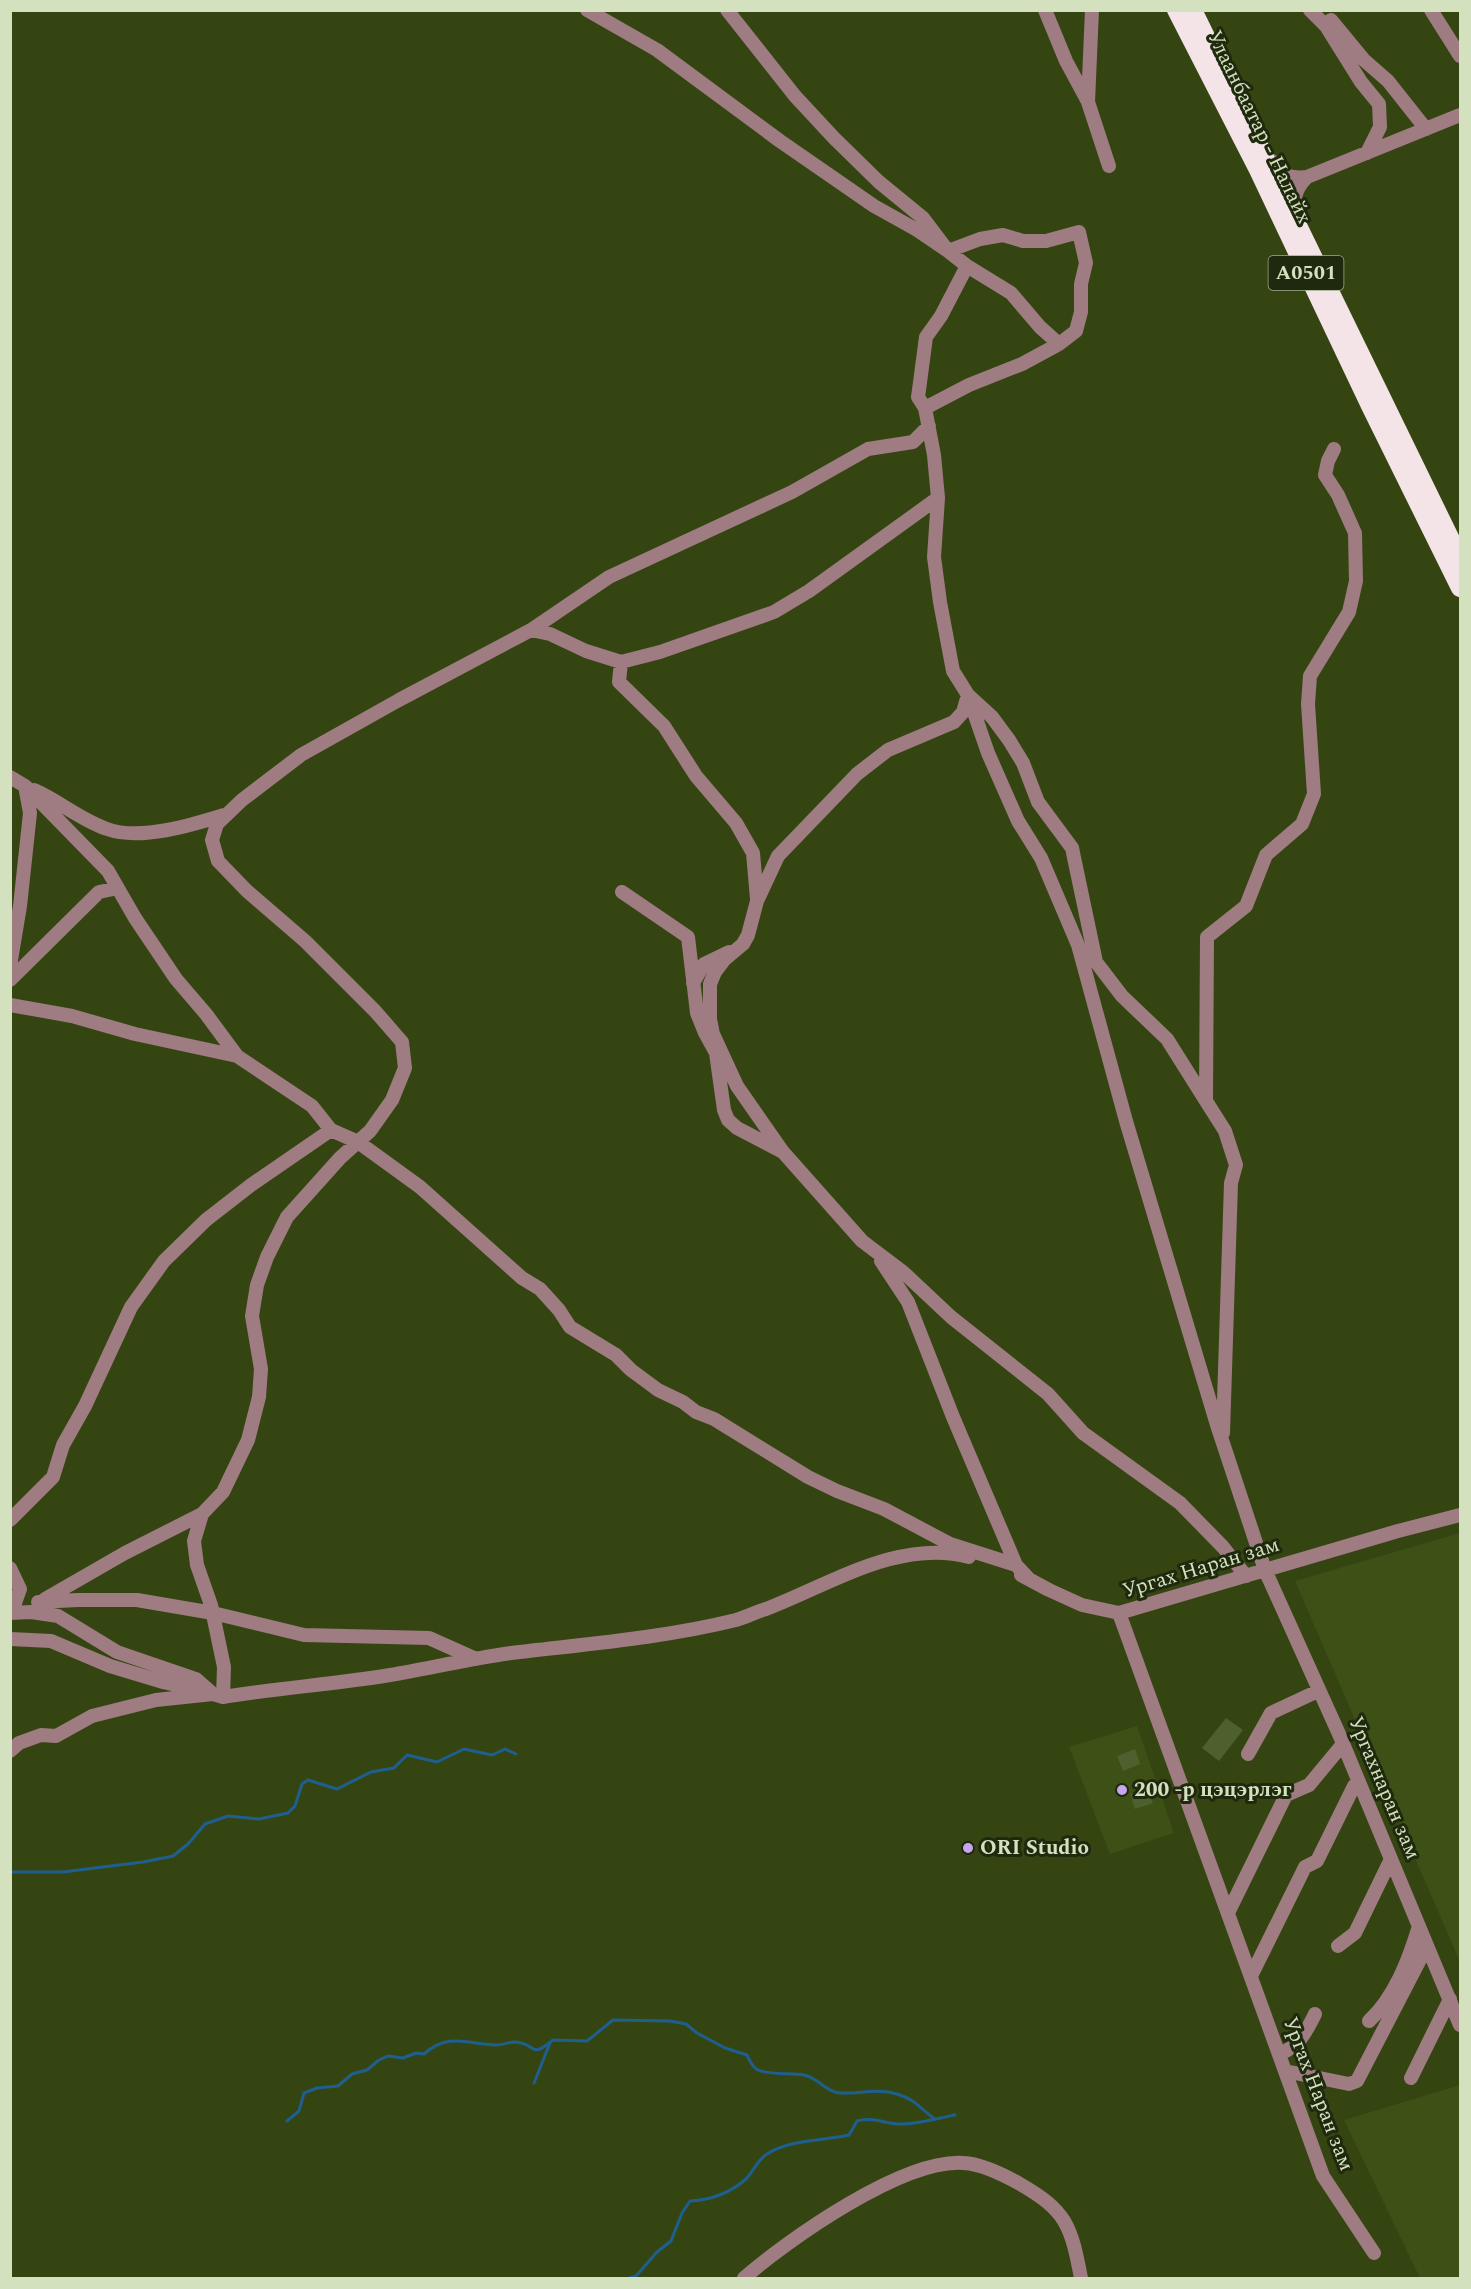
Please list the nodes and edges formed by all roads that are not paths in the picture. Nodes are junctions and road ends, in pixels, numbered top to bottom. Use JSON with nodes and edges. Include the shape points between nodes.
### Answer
{"nodes":[{"id":1,"x":587,"y":10,"type":"edge"},
{"id":2,"x":726,"y":10,"type":"edge"},
{"id":3,"x":1045,"y":10,"type":"edge"},
{"id":4,"x":1092,"y":10,"type":"edge"},
{"id":5,"x":1176,"y":10,"type":"edge"},
{"id":6,"x":1193,"y":10,"type":"edge"},
{"id":7,"x":1310,"y":10,"type":"edge"},
{"id":8,"x":1323,"y":10,"type":"edge"},
{"id":9,"x":1431,"y":10,"type":"edge"},
{"id":10,"x":1461,"y":56,"type":"edge"},
{"id":11,"x":1088,"y":102,"type":"junction"},
{"id":12,"x":1461,"y":115,"type":"edge"},
{"id":13,"x":1425,"y":129,"type":"junction"},
{"id":14,"x":1368,"y":153,"type":"junction"},
{"id":15,"x":1263,"y":154,"type":"junction"},
{"id":16,"x":1109,"y":166,"type":"dead end"},
{"id":17,"x":1307,"y":177,"type":"junction"},
{"id":18,"x":1298,"y":226,"type":"junction"},
{"id":19,"x":948,"y":250,"type":"junction"},
{"id":20,"x":967,"y":266,"type":"junction"},
{"id":21,"x":1059,"y":344,"type":"junction"},
{"id":22,"x":925,"y":408,"type":"junction"},
{"id":23,"x":929,"y":426,"type":"junction"},
{"id":24,"x":1335,"y":449,"type":"dead end"},
{"id":25,"x":938,"y":498,"type":"junction"},
{"id":26,"x":1461,"y":558,"type":"edge"},
{"id":27,"x":1461,"y":588,"type":"edge"},
{"id":28,"x":531,"y":630,"type":"junction"},
{"id":29,"x":621,"y":662,"type":"junction"},
{"id":30,"x":968,"y":695,"type":"junction"},
{"id":31,"x":10,"y":777,"type":"edge"},
{"id":32,"x":25,"y":786,"type":"junction"},
{"id":33,"x":226,"y":814,"type":"junction"},
{"id":34,"x":118,"y":888,"type":"junction"},
{"id":35,"x":622,"y":892,"type":"dead end"},
{"id":36,"x":757,"y":901,"type":"junction"},
{"id":37,"x":733,"y":950,"type":"junction"},
{"id":38,"x":10,"y":966,"type":"edge"},
{"id":39,"x":10,"y":980,"type":"edge"},
{"id":40,"x":693,"y":982,"type":"junction"},
{"id":41,"x":12,"y":1005,"type":"edge"},
{"id":42,"x":713,"y":1034,"type":"junction"},
{"id":43,"x":237,"y":1056,"type":"junction"},
{"id":44,"x":1206,"y":1101,"type":"junction"},
{"id":45,"x":331,"y":1130,"type":"junction"},
{"id":46,"x":358,"y":1142,"type":"junction"},
{"id":47,"x":783,"y":1152,"type":"junction"},
{"id":48,"x":874,"y":1252,"type":"junction"},
{"id":49,"x":1222,"y":1438,"type":"junction"},
{"id":50,"x":202,"y":1514,"type":"junction"},
{"id":51,"x":1461,"y":1515,"type":"edge"},
{"id":52,"x":10,"y":1520,"type":"edge"},
{"id":53,"x":1016,"y":1565,"type":"junction"},
{"id":54,"x":10,"y":1568,"type":"edge"},
{"id":55,"x":1265,"y":1570,"type":"junction"},
{"id":56,"x":1246,"y":1576,"type":"junction"},
{"id":57,"x":1029,"y":1579,"type":"junction"},
{"id":58,"x":38,"y":1602,"type":"junction"},
{"id":59,"x":12,"y":1608,"type":"edge"},
{"id":60,"x":213,"y":1613,"type":"junction"},
{"id":61,"x":1119,"y":1613,"type":"junction"},
{"id":62,"x":10,"y":1639,"type":"edge"},
{"id":63,"x":476,"y":1659,"type":"junction"},
{"id":64,"x":1318,"y":1692,"type":"junction"},
{"id":65,"x":218,"y":1695,"type":"junction"},
{"id":66,"x":1343,"y":1744,"type":"junction"},
{"id":67,"x":10,"y":1750,"type":"edge"},
{"id":68,"x":1248,"y":1754,"type":"dead end"},
{"id":69,"x":1359,"y":1783,"type":"junction"},
{"id":70,"x":1391,"y":1859,"type":"junction"},
{"id":71,"x":1228,"y":1913,"type":"junction"},
{"id":72,"x":1419,"y":1926,"type":"junction"},
{"id":73,"x":1338,"y":1946,"type":"dead end"},
{"id":74,"x":1427,"y":1946,"type":"junction"},
{"id":75,"x":1251,"y":1976,"type":"junction"},
{"id":76,"x":1450,"y":2000,"type":"junction"},
{"id":77,"x":1315,"y":2014,"type":"dead end"},
{"id":78,"x":1369,"y":2021,"type":"dead end"},
{"id":79,"x":1461,"y":2025,"type":"edge"},
{"id":80,"x":1279,"y":2054,"type":"junction"},
{"id":81,"x":1285,"y":2071,"type":"junction"},
{"id":82,"x":1411,"y":2078,"type":"dead end"},
{"id":83,"x":1374,"y":2253,"type":"dead end"},
{"id":84,"x":744,"y":2278,"type":"edge"},
{"id":85,"x":1081,"y":2278,"type":"edge"}],
"edges":[{"from":1,"to":19,"type":"street","via":[[657,50],[873,206]]},
{"from":2,"to":19,"type":"street","via":[[795,96],[879,182],[923,218]]},
{"from":3,"to":11,"type":"street"},
{"from":4,"to":11,"type":"street"},
{"from":5,"to":27,"type":"highway","name":"Улаанбаатар - Налайх","number":"A0501"},
{"from":6,"to":15,"type":"highway","number":"A0501"},
{"from":7,"to":14,"type":"street","via":[[1326,26],[1379,104],[1380,127]]},
{"from":8,"to":13,"type":"street","via":[[1364,60],[1388,81]]},
{"from":9,"to":10,"type":"street"},
{"from":11,"to":16,"type":"street"},
{"from":12,"to":13,"type":"street"},
{"from":13,"to":14,"type":"street"},
{"from":14,"to":17,"type":"street"},
{"from":15,"to":17,"type":"street","via":[[1288,177]]},
{"from":15,"to":18,"type":"highway","number":"A0501"},
{"from":17,"to":18,"type":"street","via":[[1294,198]]},
{"from":18,"to":26,"type":"highway","number":"A0501"},
{"from":19,"to":20,"type":"street"},
{"from":19,"to":21,"type":"street","via":[[1003,235],[1023,241],[1046,241],[1079,232],[1086,263],[1081,284],[1082,312],[1076,331]]},
{"from":20,"to":21,"type":"street","via":[[1011,293]]},
{"from":20,"to":22,"type":"street","via":[[926,338],[918,397]]},
{"from":21,"to":22,"type":"street"},
{"from":22,"to":23,"type":"street"},
{"from":23,"to":25,"type":"street"},
{"from":23,"to":28,"type":"street","via":[[914,442],[868,449],[792,492],[609,578]]},
{"from":24,"to":44,"type":"street","via":[[1325,475],[1355,533],[1356,581],[1349,612],[1310,676],[1314,794],[1302,824],[1266,855],[1246,906],[1208,937]]},
{"from":25,"to":29,"type":"street","via":[[774,612]]},
{"from":25,"to":30,"type":"street","via":[[934,557],[940,602],[953,670]]},
{"from":28,"to":29,"type":"street"},
{"from":28,"to":33,"type":"street","via":[[301,755]]},
{"from":29,"to":36,"type":"street","via":[[619,682],[664,726],[696,776],[736,823],[753,853]]},
{"from":30,"to":36,"type":"street","via":[[963,712],[954,722],[888,750],[857,774],[778,856]]},
{"from":30,"to":44,"type":"street","via":[[1009,740],[1038,802],[1072,848],[1096,962],[1122,996],[1167,1040]]},
{"from":30,"to":49,"type":"street","name":"Ургахнаран зам","via":[[1018,821],[1041,858],[1078,945],[1129,1132]]},
{"from":31,"to":32,"type":"street"},
{"from":32,"to":33,"type":"street","via":[[106,829],[122,833],[159,831]]},
{"from":32,"to":34,"type":"street","via":[[108,871]]},
{"from":32,"to":38,"type":"street","via":[[30,813]]},
{"from":33,"to":46,"type":"street","via":[[217,824],[212,840],[218,861],[304,940],[402,1042],[405,1068],[392,1100]]},
{"from":34,"to":39,"type":"street","via":[[99,892]]},
{"from":34,"to":43,"type":"street","via":[[176,980]]},
{"from":35,"to":40,"type":"street","via":[[688,937]]},
{"from":36,"to":37,"type":"street","via":[[748,935]]},
{"from":37,"to":40,"type":"street","via":[[704,964]]},
{"from":37,"to":42,"type":"street","via":[[710,984]]},
{"from":40,"to":42,"type":"street"},
{"from":40,"to":47,"type":"street","via":[[698,1013],[716,1053],[728,1120]]},
{"from":41,"to":43,"type":"street"},
{"from":42,"to":47,"type":"street","via":[[738,1086]]},
{"from":43,"to":45,"type":"street","via":[[312,1106]]},
{"from":44,"to":49,"type":"street","via":[[1225,1131],[1236,1165],[1231,1183]]},
{"from":45,"to":46,"type":"street"},
{"from":45,"to":52,"type":"street","via":[[206,1220],[164,1261],[131,1307],[63,1445],[52,1477]]},
{"from":46,"to":50,"type":"street","via":[[287,1217],[267,1257],[256,1285],[252,1316],[261,1369],[259,1397],[248,1440],[228,1482]]},
{"from":46,"to":53,"type":"street","via":[[420,1187],[522,1278],[540,1289],[570,1327],[616,1355],[657,1390],[837,1491],[885,1509],[950,1545]]},
{"from":47,"to":48,"type":"street"},
{"from":48,"to":53,"type":"street","via":[[908,1302]]},
{"from":48,"to":56,"type":"street","via":[[1048,1394],[1083,1432],[1180,1503],[1223,1546]]},
{"from":49,"to":55,"type":"street","name":"Ургахнаран зам"},
{"from":50,"to":58,"type":"street"},
{"from":50,"to":60,"type":"street","via":[[194,1541],[197,1565]]},
{"from":51,"to":55,"type":"street","name":"Ургах Наран зам"},
{"from":53,"to":57,"type":"street"},
{"from":54,"to":59,"type":"street","via":[[20,1589]]},
{"from":55,"to":56,"type":"street","name":"Ургах Наран зам"},
{"from":55,"to":64,"type":"street","name":"Ургахнаран зам"},
{"from":56,"to":61,"type":"street","name":"Ургах Наран зам"},
{"from":57,"to":61,"type":"street","via":[[1082,1605]]},
{"from":57,"to":63,"type":"street","via":[[964,1556],[926,1552],[858,1569],[738,1620]]},
{"from":58,"to":59,"type":"street"},
{"from":58,"to":60,"type":"street","via":[[137,1600]]},
{"from":59,"to":65,"type":"street","via":[[58,1616],[117,1652],[196,1679]]},
{"from":60,"to":63,"type":"street","via":[[304,1635],[429,1638]]},
{"from":60,"to":65,"type":"street","via":[[224,1667]]},
{"from":61,"to":71,"type":"street","name":"Ургах Наран зам"},
{"from":62,"to":65,"type":"street","via":[[51,1641],[110,1666]]},
{"from":63,"to":65,"type":"street","via":[[390,1675]]},
{"from":64,"to":66,"type":"street","name":"Ургахнаран зам"},
{"from":64,"to":68,"type":"street","via":[[1270,1713]]},
{"from":65,"to":67,"type":"street","via":[[156,1700],[92,1716],[56,1736],[40,1735]]},
{"from":66,"to":69,"type":"street","name":"Ургахнаран зам"},
{"from":66,"to":71,"type":"street","via":[[1309,1785],[1286,1795]]},
{"from":69,"to":70,"type":"street","name":"Ургахнаран зам"},
{"from":69,"to":75,"type":"street","via":[[1317,1861],[1305,1868]]},
{"from":70,"to":72,"type":"street","name":"Ургахнаран зам"},
{"from":70,"to":73,"type":"street","via":[[1355,1933]]},
{"from":71,"to":75,"type":"street","name":"Ургах Наран зам"},
{"from":72,"to":74,"type":"street","name":"Ургахнаран зам"},
{"from":72,"to":78,"type":"street","via":[[1406,1964],[1381,2010]]},
{"from":74,"to":76,"type":"street","name":"Ургахнаран зам"},
{"from":74,"to":81,"type":"street","via":[[1357,2082],[1348,2085]]},
{"from":75,"to":80,"type":"street","name":"Ургах Наран зам"},
{"from":76,"to":79,"type":"street","name":"Ургахнаран зам"},
{"from":76,"to":82,"type":"street"},
{"from":77,"to":80,"type":"street","via":[[1302,2038]]},
{"from":80,"to":81,"type":"street","name":"Ургах Наран зам"},
{"from":81,"to":83,"type":"street","name":"Ургах Наран зам","via":[[1323,2176]]},
{"from":84,"to":85,"type":"street","via":[[817,2223],[907,2173],[938,2164],[965,2163],[1004,2175],[1059,2211],[1068,2226]]}]}
